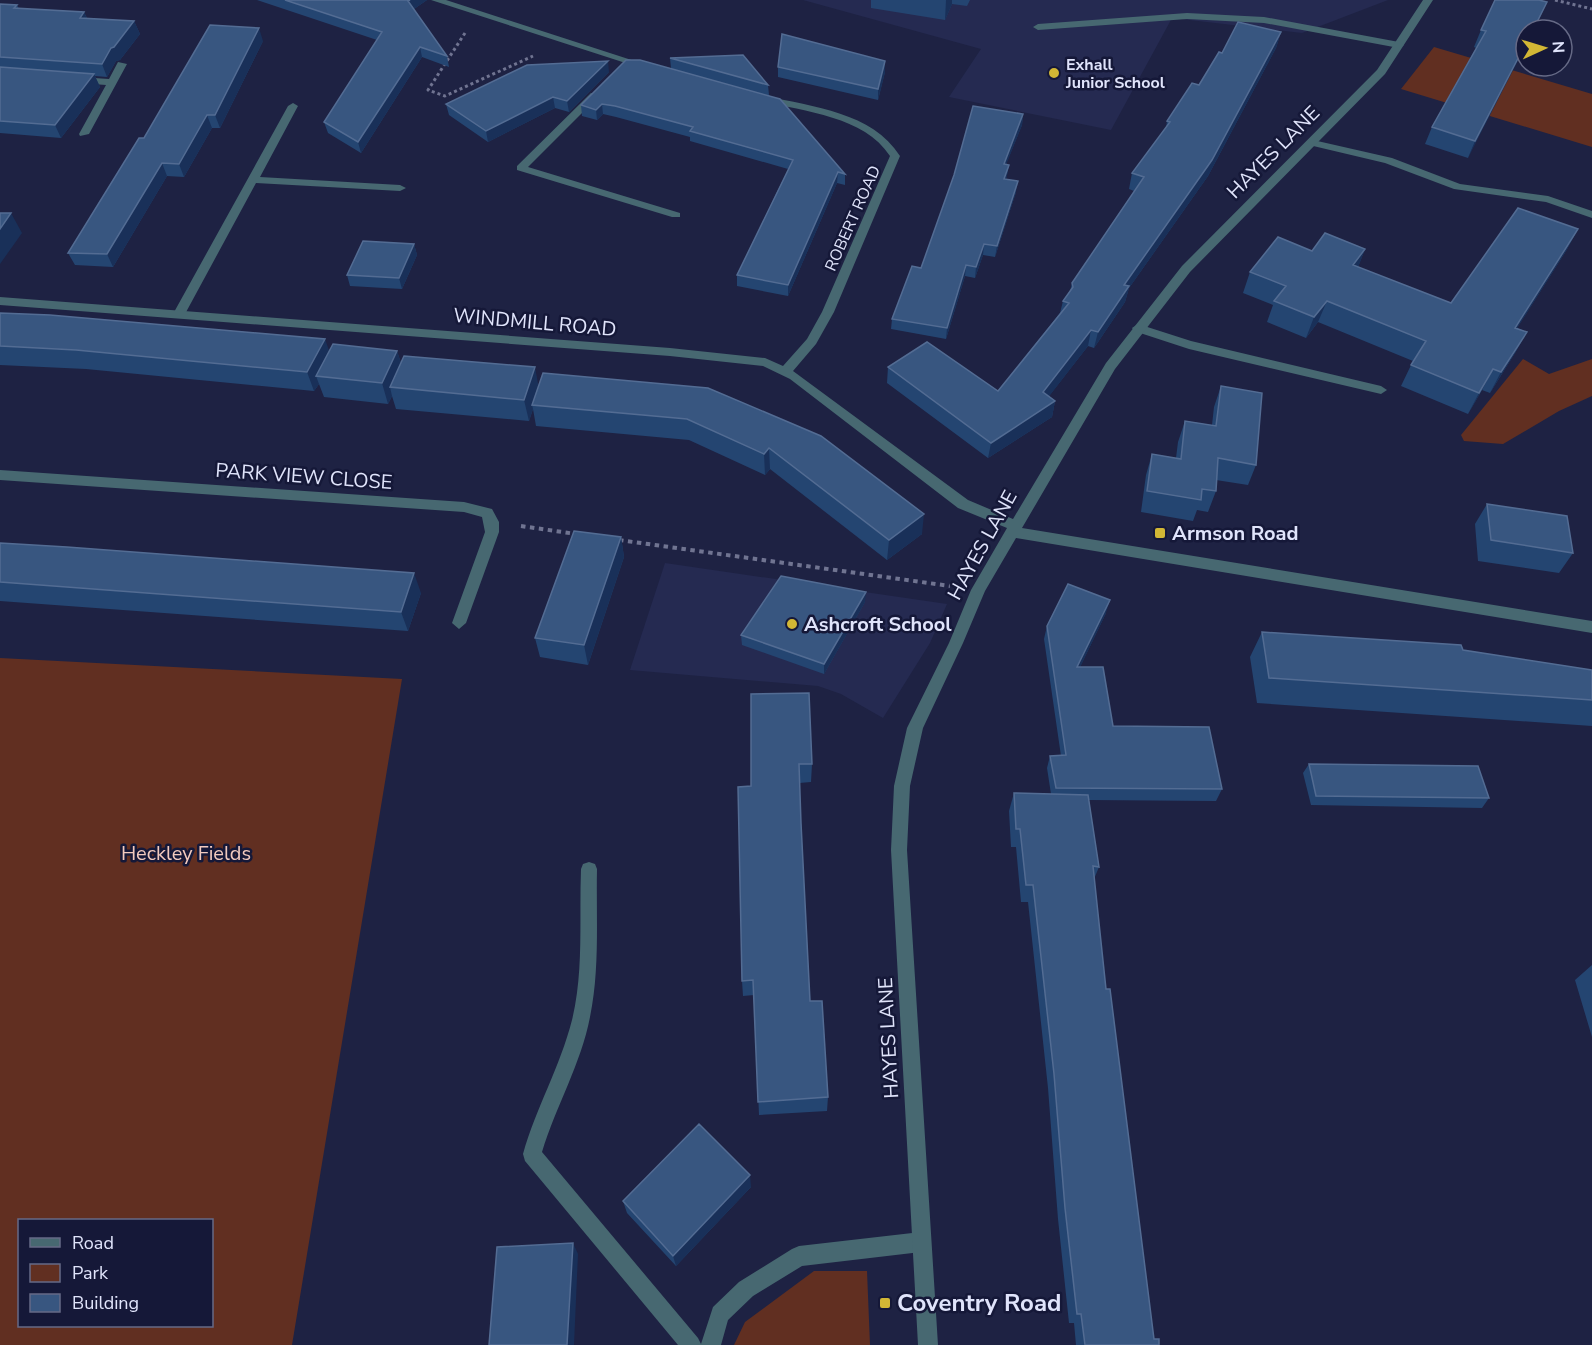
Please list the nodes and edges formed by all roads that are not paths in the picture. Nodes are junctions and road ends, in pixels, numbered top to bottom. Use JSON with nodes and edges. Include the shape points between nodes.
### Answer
{"nodes":[{"id":1,"x":436,"y":0,"type":"edge"},
{"id":2,"x":1428,"y":0,"type":"edge"},
{"id":3,"x":1038,"y":27,"type":"dead end"},
{"id":4,"x":1399,"y":45,"type":"junction"},
{"id":5,"x":122,"y":64,"type":"dead end"},
{"id":6,"x":662,"y":71,"type":"edge"},
{"id":7,"x":67,"y":79,"type":"edge"},
{"id":8,"x":112,"y":82,"type":"junction"},
{"id":9,"x":604,"y":86,"type":"edge"},
{"id":10,"x":752,"y":96,"type":"edge"},
{"id":11,"x":293,"y":106,"type":"dead end"},
{"id":12,"x":84,"y":134,"type":"dead end"},
{"id":13,"x":1312,"y":143,"type":"junction"},
{"id":14,"x":253,"y":180,"type":"junction"},
{"id":15,"x":400,"y":188,"type":"dead end"},
{"id":16,"x":676,"y":215,"type":"dead end"},
{"id":17,"x":1592,"y":215,"type":"edge"},
{"id":18,"x":0,"y":301,"type":"edge"},
{"id":19,"x":179,"y":314,"type":"junction"},
{"id":20,"x":1138,"y":328,"type":"junction"},
{"id":21,"x":786,"y":371,"type":"junction"},
{"id":22,"x":1381,"y":390,"type":"dead end"},
{"id":23,"x":0,"y":475,"type":"edge"},
{"id":24,"x":1015,"y":529,"type":"junction"},
{"id":25,"x":459,"y":623,"type":"dead end"},
{"id":26,"x":1592,"y":627,"type":"edge"},
{"id":27,"x":589,"y":869,"type":"dead end"},
{"id":28,"x":921,"y":1242,"type":"junction"},
{"id":29,"x":692,"y":1345,"type":"edge"},
{"id":30,"x":711,"y":1345,"type":"edge"},
{"id":31,"x":928,"y":1345,"type":"edge"}],
"edges":[{"from":1,"to":6,"type":"street","via":[[625,65]]},
{"from":2,"to":4,"type":"street","name":"HAYES LANE"},
{"from":3,"to":4,"type":"street","via":[[1187,16],[1264,20]]},
{"from":4,"to":13,"type":"street","name":"HAYES LANE","via":[[1381,72]]},
{"from":5,"to":8,"type":"street"},
{"from":7,"to":8,"type":"street"},
{"from":8,"to":12,"type":"street"},
{"from":9,"to":16,"type":"street","via":[[521,168]]},
{"from":10,"to":21,"type":"street","name":"ROBERT ROAD","via":[[866,127],[882,136],[895,156],[828,312],[812,341]]},
{"from":11,"to":14,"type":"street"},
{"from":13,"to":17,"type":"street","via":[[1388,160],[1458,187],[1548,199]]},
{"from":13,"to":20,"type":"street","name":"HAYES LANE","via":[[1186,269]]},
{"from":14,"to":15,"type":"street"},
{"from":14,"to":19,"type":"street"},
{"from":18,"to":19,"type":"street","name":"WINDMILL ROAD"},
{"from":19,"to":21,"type":"street","name":"WINDMILL ROAD","via":[[747,359]]},
{"from":20,"to":22,"type":"street","via":[[1189,345]]},
{"from":20,"to":24,"type":"street","name":"HAYES LANE","via":[[1077,418]]},
{"from":21,"to":24,"type":"street","name":"WINDMILL ROAD","via":[[963,504]]},
{"from":23,"to":25,"type":"street","name":"PARK VIEW CLOSE","via":[[464,507],[487,513],[492,532]]},
{"from":24,"to":26,"type":"street"},
{"from":24,"to":28,"type":"street","name":"HAYES LANE","via":[[978,590],[915,728],[902,786],[899,850]]},
{"from":27,"to":29,"type":"street","via":[[587,976],[577,1038],[540,1125],[532,1154]]},
{"from":28,"to":30,"type":"street","via":[[800,1256],[746,1289],[720,1314]]},
{"from":28,"to":31,"type":"street","name":"HAYES LANE"}]}
